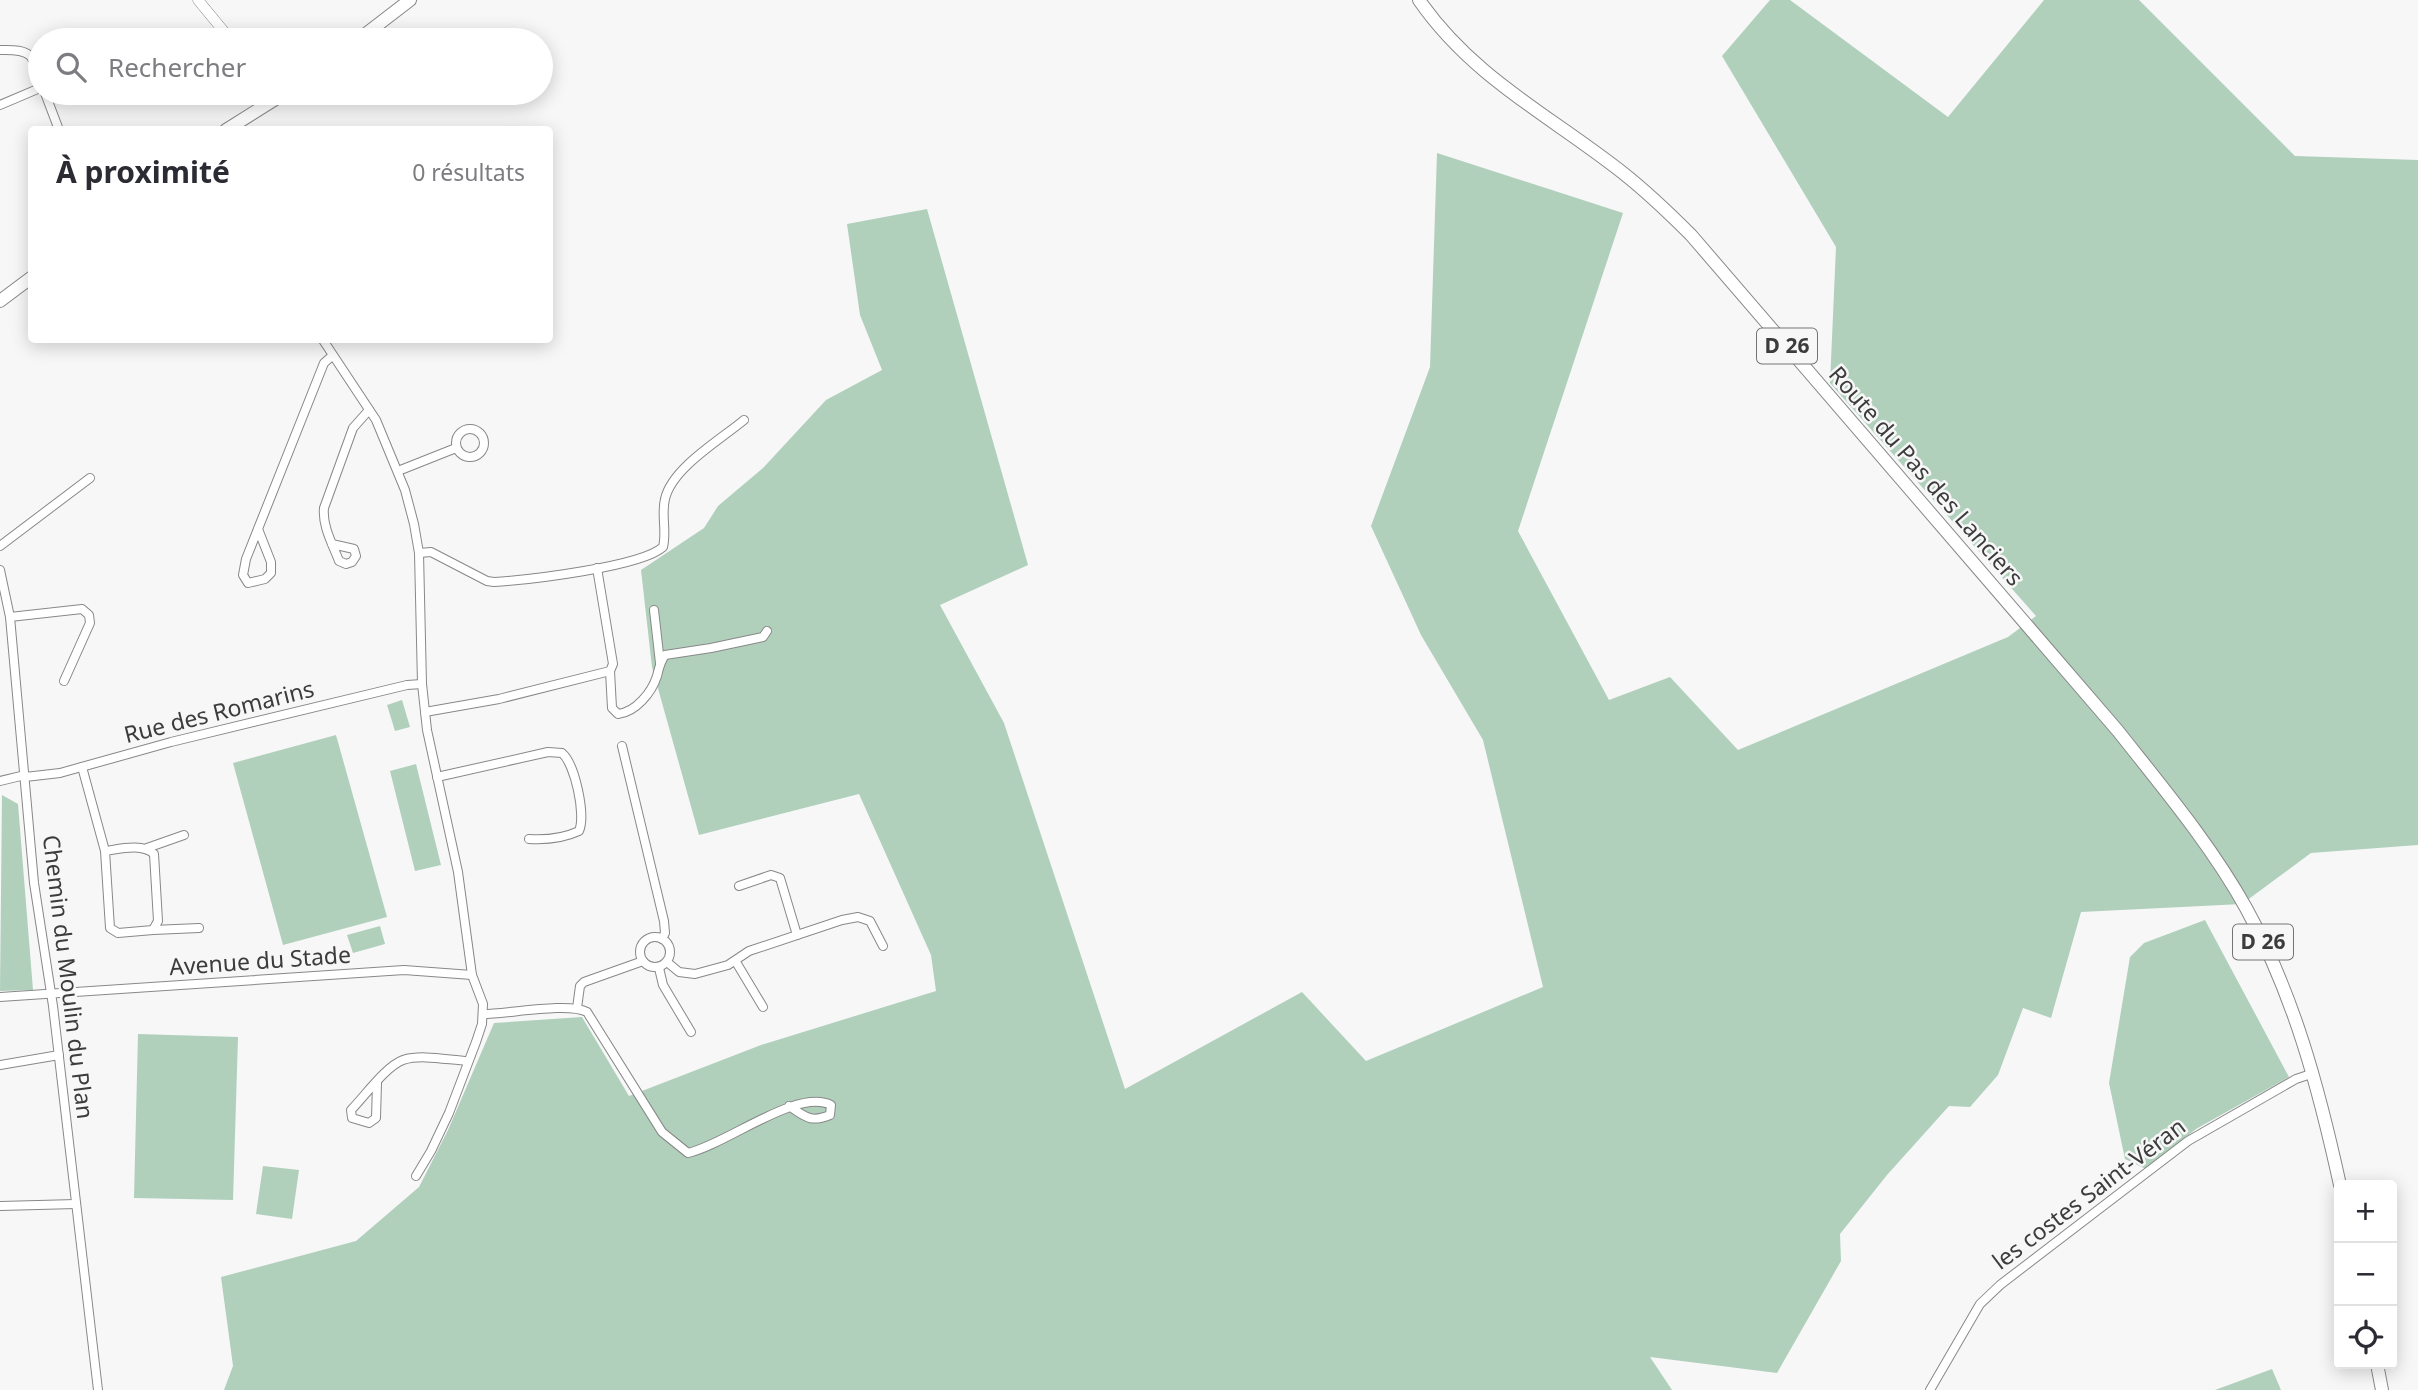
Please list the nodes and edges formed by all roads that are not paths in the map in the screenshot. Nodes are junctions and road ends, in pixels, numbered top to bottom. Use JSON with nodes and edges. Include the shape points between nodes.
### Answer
{"nodes":[{"id":1,"x":198,"y":0,"type":"edge"},
{"id":2,"x":410,"y":0,"type":"edge"},
{"id":3,"x":1419,"y":0,"type":"edge"},
{"id":4,"x":221,"y":28,"type":"edge"},
{"id":5,"x":374,"y":28,"type":"edge"},
{"id":6,"x":0,"y":50,"type":"edge"},
{"id":7,"x":28,"y":54,"type":"edge"},
{"id":8,"x":28,"y":91,"type":"edge"},
{"id":9,"x":0,"y":105,"type":"edge"},
{"id":10,"x":50,"y":105,"type":"edge"},
{"id":11,"x":261,"y":105,"type":"edge"},
{"id":12,"x":58,"y":126,"type":"edge"},
{"id":13,"x":232,"y":126,"type":"edge"},
{"id":14,"x":28,"y":280,"type":"edge"},
{"id":15,"x":0,"y":301,"type":"edge"},
{"id":16,"x":325,"y":343,"type":"edge"},
{"id":17,"x":332,"y":356,"type":"junction"},
{"id":18,"x":369,"y":410,"type":"junction"},
{"id":19,"x":744,"y":420,"type":"dead end"},
{"id":20,"x":456,"y":448,"type":"dead end"},
{"id":21,"x":398,"y":471,"type":"junction"},
{"id":22,"x":90,"y":478,"type":"dead end"},
{"id":23,"x":258,"y":529,"type":"junction"},
{"id":24,"x":332,"y":544,"type":"dead end"},
{"id":25,"x":0,"y":546,"type":"edge"},
{"id":26,"x":419,"y":553,"type":"junction"},
{"id":27,"x":597,"y":568,"type":"junction"},
{"id":28,"x":0,"y":570,"type":"edge"},
{"id":29,"x":654,"y":610,"type":"dead end"},
{"id":30,"x":10,"y":617,"type":"junction"},
{"id":31,"x":766,"y":631,"type":"dead end"},
{"id":32,"x":660,"y":663,"type":"junction"},
{"id":33,"x":610,"y":671,"type":"junction"},
{"id":34,"x":64,"y":681,"type":"dead end"},
{"id":35,"x":422,"y":684,"type":"junction"},
{"id":36,"x":425,"y":712,"type":"junction"},
{"id":37,"x":622,"y":746,"type":"dead end"},
{"id":38,"x":82,"y":767,"type":"junction"},
{"id":39,"x":25,"y":776,"type":"junction"},
{"id":40,"x":437,"y":777,"type":"junction"},
{"id":41,"x":0,"y":781,"type":"edge"},
{"id":42,"x":184,"y":835,"type":"dead end"},
{"id":43,"x":530,"y":839,"type":"dead end"},
{"id":44,"x":146,"y":848,"type":"junction"},
{"id":45,"x":105,"y":851,"type":"junction"},
{"id":46,"x":739,"y":886,"type":"dead end"},
{"id":47,"x":199,"y":928,"type":"dead end"},
{"id":48,"x":153,"y":930,"type":"junction"},
{"id":49,"x":797,"y":935,"type":"junction"},
{"id":50,"x":662,"y":939,"type":"junction"},
{"id":51,"x":883,"y":946,"type":"dead end"},
{"id":52,"x":643,"y":961,"type":"junction"},
{"id":53,"x":736,"y":962,"type":"junction"},
{"id":54,"x":663,"y":965,"type":"junction"},
{"id":55,"x":472,"y":975,"type":"junction"},
{"id":56,"x":51,"y":994,"type":"junction"},
{"id":57,"x":0,"y":997,"type":"edge"},
{"id":58,"x":763,"y":1007,"type":"dead end"},
{"id":59,"x":577,"y":1008,"type":"junction"},
{"id":60,"x":483,"y":1014,"type":"junction"},
{"id":61,"x":691,"y":1032,"type":"dead end"},
{"id":62,"x":59,"y":1055,"type":"junction"},
{"id":63,"x":468,"y":1061,"type":"junction"},
{"id":64,"x":0,"y":1065,"type":"edge"},
{"id":65,"x":2314,"y":1073,"type":"junction"},
{"id":66,"x":377,"y":1083,"type":"junction"},
{"id":67,"x":789,"y":1106,"type":"dead end"},
{"id":68,"x":416,"y":1176,"type":"dead end"},
{"id":69,"x":2339,"y":1180,"type":"edge"},
{"id":70,"x":76,"y":1204,"type":"junction"},
{"id":71,"x":0,"y":1206,"type":"edge"},
{"id":72,"x":2378,"y":1369,"type":"edge"},
{"id":73,"x":98,"y":1390,"type":"edge"},
{"id":74,"x":1930,"y":1390,"type":"edge"},
{"id":75,"x":2382,"y":1390,"type":"edge"}],
"edges":[{"from":1,"to":4,"type":"street"},
{"from":2,"to":5,"type":"main road"},
{"from":3,"to":65,"type":"main road","name":"Route du Pas des Lanciers","number":"D 26","via":[[1467,58],[1622,172],[1691,235],[2118,731],[2210,851],[2245,906],[2286,991]]},
{"from":6,"to":7,"type":"street"},
{"from":8,"to":9,"type":"street"},
{"from":10,"to":12,"type":"street"},
{"from":11,"to":13,"type":"main road"},
{"from":14,"to":15,"type":"main road"},
{"from":16,"to":17,"type":"street"},
{"from":17,"to":18,"type":"street"},
{"from":17,"to":23,"type":"street","via":[[324,363]]},
{"from":18,"to":21,"type":"street"},
{"from":18,"to":24,"type":"street","via":[[353,428],[324,508]]},
{"from":19,"to":27,"type":"street","via":[[676,475],[665,498],[663,548],[647,557]]},
{"from":20,"to":21,"type":"street"},
{"from":21,"to":26,"type":"street"},
{"from":22,"to":25,"type":"street"},
{"from":23,"to":23,"type":"street","via":[[271,573],[248,583],[243,575]]},
{"from":26,"to":27,"type":"street","via":[[431,552],[494,582]]},
{"from":26,"to":35,"type":"street"},
{"from":27,"to":33,"type":"street","via":[[613,664]]},
{"from":28,"to":30,"type":"street","name":"Chemin du Moulin du Plan"},
{"from":29,"to":32,"type":"street"},
{"from":30,"to":34,"type":"street","via":[[82,609],[89,615],[90,623]]},
{"from":30,"to":39,"type":"street","name":"Chemin du Moulin du Plan"},
{"from":31,"to":32,"type":"street","via":[[763,637],[670,653]]},
{"from":32,"to":33,"type":"street","via":[[638,705],[622,714],[612,708]]},
{"from":33,"to":36,"type":"street"},
{"from":35,"to":36,"type":"street"},
{"from":35,"to":38,"type":"street","name":"Rue des Romarins"},
{"from":36,"to":40,"type":"street"},
{"from":37,"to":50,"type":"street","via":[[663,921]]},
{"from":38,"to":39,"type":"street","name":"Rue des Romarins"},
{"from":38,"to":45,"type":"street"},
{"from":39,"to":41,"type":"street","name":"Rue des Romarins"},
{"from":39,"to":56,"type":"street","name":"Chemin du Moulin du Plan","via":[[34,883]]},
{"from":40,"to":43,"type":"street","via":[[548,752],[562,753],[570,762],[582,826],[573,834]]},
{"from":40,"to":55,"type":"street","via":[[458,872]]},
{"from":42,"to":44,"type":"street"},
{"from":44,"to":45,"type":"street"},
{"from":44,"to":48,"type":"street","via":[[155,859],[158,921]]},
{"from":45,"to":48,"type":"street","via":[[110,928],[118,933]]},
{"from":46,"to":49,"type":"street","via":[[771,875],[780,878]]},
{"from":47,"to":48,"type":"street"},
{"from":49,"to":51,"type":"street","via":[[858,917],[870,920]]},
{"from":49,"to":53,"type":"street","via":[[749,951]]},
{"from":50,"to":52,"type":"street","via":[[651,937],[644,942],[640,951]]},
{"from":50,"to":54,"type":"street","via":[[670,949]]},
{"from":52,"to":54,"type":"street","via":[[650,967]]},
{"from":52,"to":59,"type":"street","via":[[583,982]]},
{"from":53,"to":54,"type":"street","via":[[685,974]]},
{"from":53,"to":58,"type":"street"},
{"from":54,"to":61,"type":"street","via":[[663,985]]},
{"from":55,"to":56,"type":"street","name":"Avenue du Stade","via":[[404,970]]},
{"from":55,"to":60,"type":"street"},
{"from":56,"to":57,"type":"street","name":"Avenue du Stade"},
{"from":56,"to":62,"type":"street","name":"Chemin du Moulin du Plan"},
{"from":59,"to":60,"type":"street"},
{"from":59,"to":67,"type":"street","via":[[587,1012],[662,1132],[688,1153]]},
{"from":60,"to":63,"type":"street"},
{"from":62,"to":64,"type":"street"},
{"from":62,"to":70,"type":"street","name":"Chemin du Moulin du Plan"},
{"from":63,"to":66,"type":"street","via":[[405,1060]]},
{"from":63,"to":68,"type":"street","via":[[440,1132]]},
{"from":65,"to":69,"type":"main road","number":"D 26"},
{"from":65,"to":74,"type":"street","name":"les costes Saint-Véran","via":[[2188,1141],[2000,1284],[1980,1304]]},
{"from":66,"to":66,"type":"street","via":[[376,1118],[369,1123],[352,1118],[351,1110]]},
{"from":70,"to":71,"type":"street"},
{"from":70,"to":73,"type":"street","name":"Chemin du Moulin du Plan"},
{"from":72,"to":75,"type":"main road"}]}
